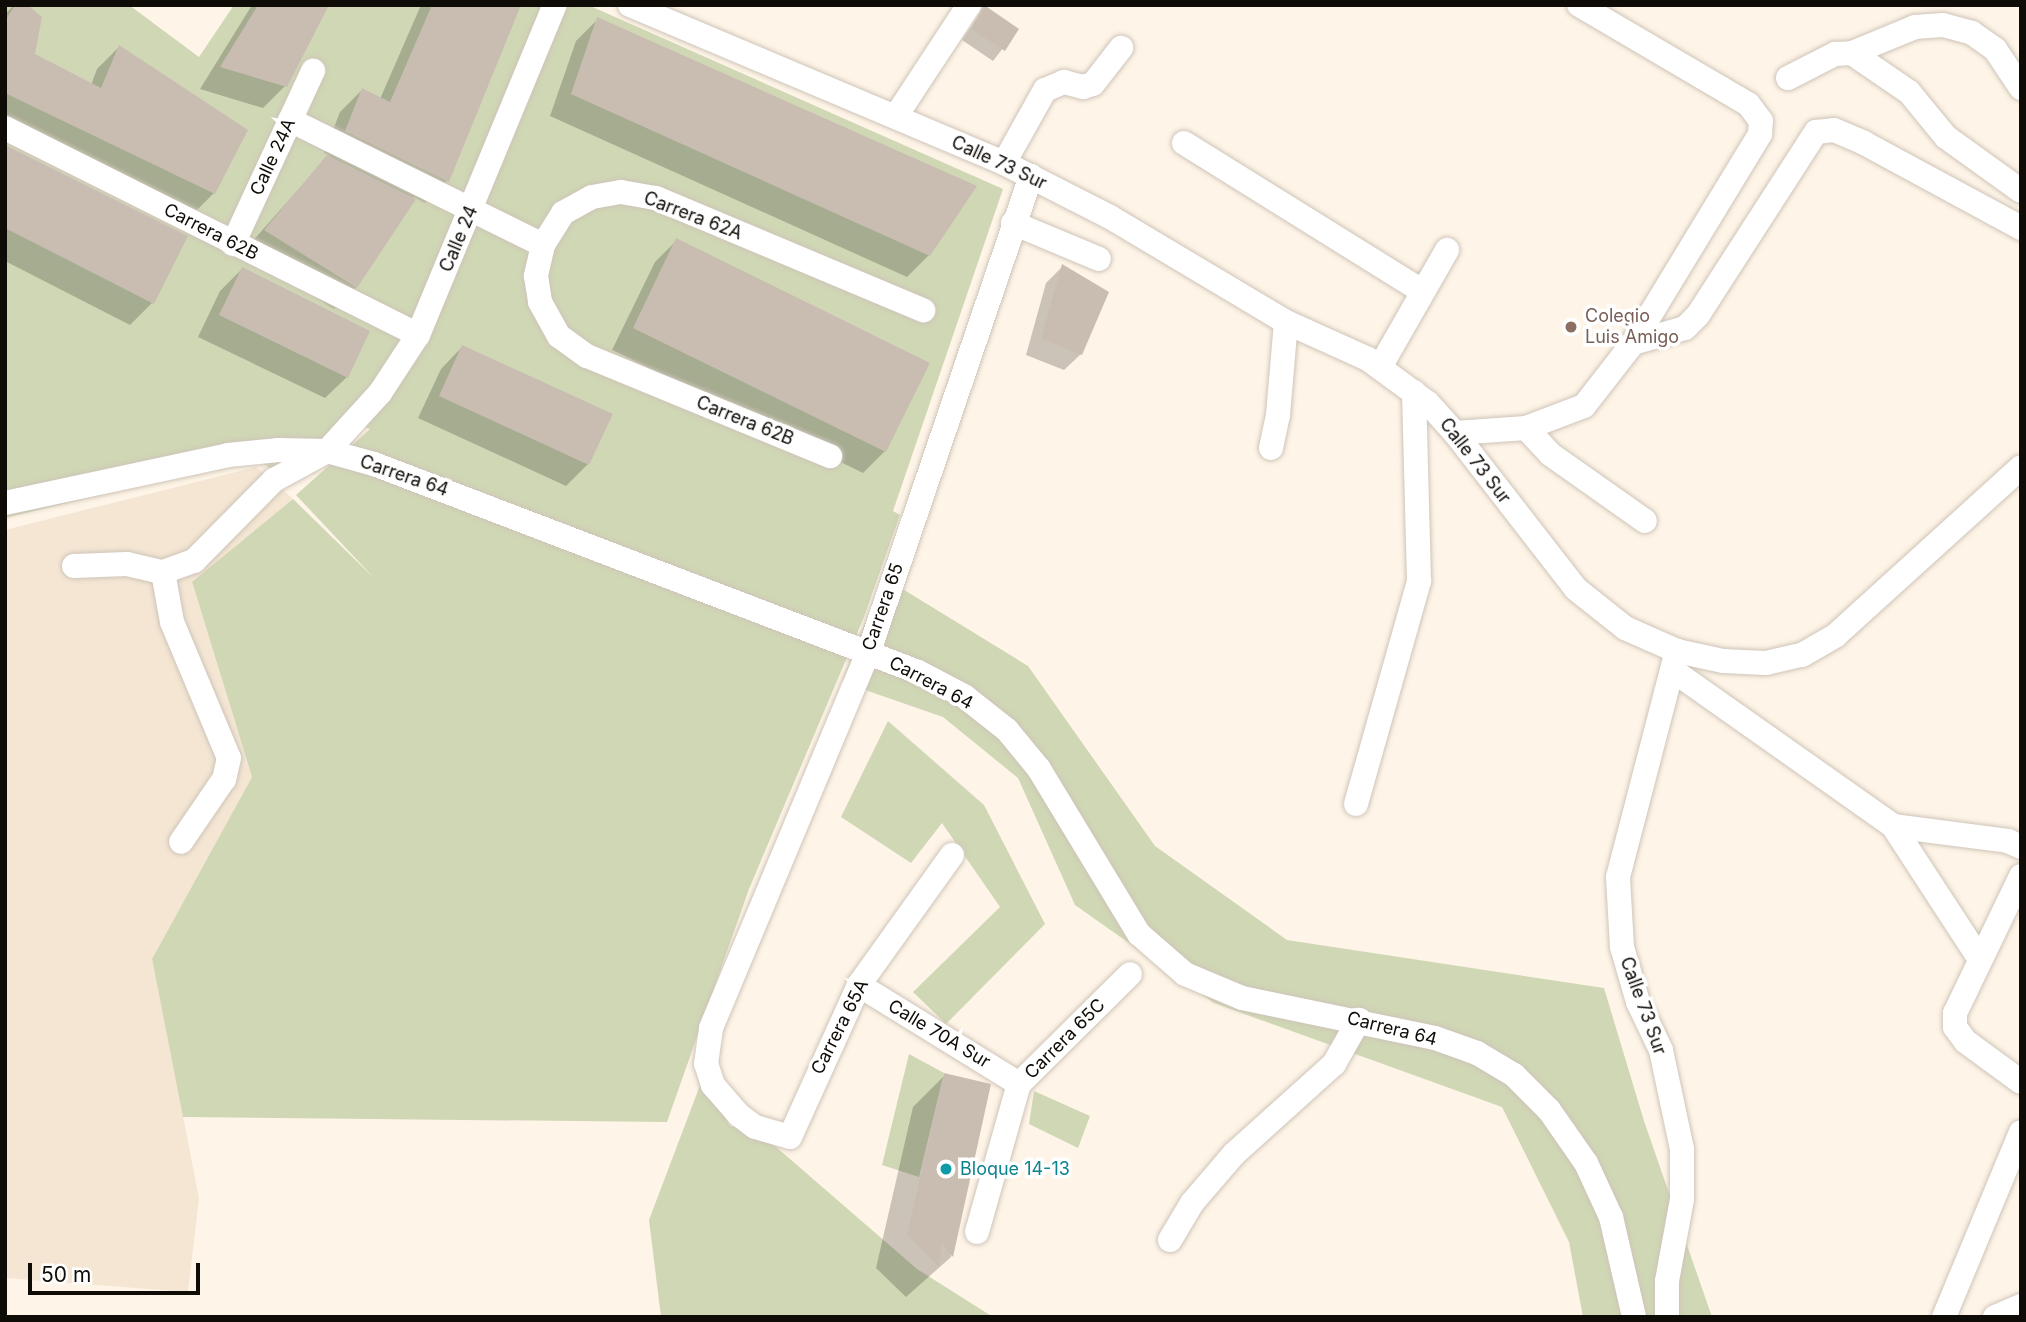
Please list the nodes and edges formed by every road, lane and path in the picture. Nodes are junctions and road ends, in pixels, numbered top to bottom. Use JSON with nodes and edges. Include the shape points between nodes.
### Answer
{"nodes":[{"id":1,"x":555,"y":5,"type":"edge"},
{"id":2,"x":630,"y":5,"type":"edge"},
{"id":3,"x":969,"y":5,"type":"edge"},
{"id":4,"x":1579,"y":5,"type":"edge"},
{"id":5,"x":1121,"y":48,"type":"dead end"},
{"id":6,"x":1852,"y":53,"type":"junction"},
{"id":7,"x":313,"y":71,"type":"dead end"},
{"id":8,"x":1788,"y":78,"type":"dead end"},
{"id":9,"x":2021,"y":88,"type":"edge"},
{"id":10,"x":895,"y":116,"type":"junction"},
{"id":11,"x":290,"y":120,"type":"junction"},
{"id":12,"x":5,"y":128,"type":"edge"},
{"id":13,"x":1184,"y":144,"type":"dead end"},
{"id":14,"x":1004,"y":163,"type":"junction"},
{"id":15,"x":1031,"y":176,"type":"junction"},
{"id":16,"x":2021,"y":191,"type":"edge"},
{"id":17,"x":471,"y":210,"type":"junction"},
{"id":18,"x":1013,"y":223,"type":"junction"},
{"id":19,"x":2021,"y":228,"type":"edge"},
{"id":20,"x":233,"y":244,"type":"junction"},
{"id":21,"x":543,"y":245,"type":"junction"},
{"id":22,"x":1447,"y":250,"type":"dead end"},
{"id":23,"x":1099,"y":259,"type":"dead end"},
{"id":24,"x":1422,"y":291,"type":"junction"},
{"id":25,"x":923,"y":310,"type":"dead end"},
{"id":26,"x":1286,"y":322,"type":"junction"},
{"id":27,"x":418,"y":335,"type":"junction"},
{"id":28,"x":1633,"y":343,"type":"junction"},
{"id":29,"x":1380,"y":367,"type":"junction"},
{"id":30,"x":1414,"y":392,"type":"junction"},
{"id":31,"x":1526,"y":428,"type":"junction"},
{"id":32,"x":1455,"y":433,"type":"junction"},
{"id":33,"x":1270,"y":448,"type":"dead end"},
{"id":34,"x":327,"y":452,"type":"junction"},
{"id":35,"x":830,"y":456,"type":"dead end"},
{"id":36,"x":2021,"y":467,"type":"edge"},
{"id":37,"x":5,"y":503,"type":"edge"},
{"id":38,"x":1645,"y":522,"type":"dead end"},
{"id":39,"x":74,"y":566,"type":"dead end"},
{"id":40,"x":163,"y":572,"type":"junction"},
{"id":41,"x":869,"y":651,"type":"junction"},
{"id":42,"x":1676,"y":661,"type":"junction"},
{"id":43,"x":1356,"y":804,"type":"dead end"},
{"id":44,"x":1893,"y":826,"type":"junction"},
{"id":45,"x":181,"y":842,"type":"dead end"},
{"id":46,"x":2021,"y":847,"type":"edge"},
{"id":47,"x":953,"y":855,"type":"dead end"},
{"id":48,"x":2021,"y":876,"type":"edge"},
{"id":49,"x":1979,"y":958,"type":"junction"},
{"id":50,"x":1130,"y":974,"type":"dead end"},
{"id":51,"x":859,"y":985,"type":"junction"},
{"id":52,"x":1359,"y":1020,"type":"junction"},
{"id":53,"x":2021,"y":1082,"type":"edge"},
{"id":54,"x":1019,"y":1084,"type":"junction"},
{"id":55,"x":2021,"y":1132,"type":"edge"},
{"id":56,"x":790,"y":1137,"type":"joint"},
{"id":57,"x":977,"y":1232,"type":"dead end"},
{"id":58,"x":1170,"y":1240,"type":"dead end"},
{"id":59,"x":2021,"y":1306,"type":"edge"},
{"id":60,"x":1634,"y":1317,"type":"edge"},
{"id":61,"x":1667,"y":1317,"type":"edge"},
{"id":62,"x":1944,"y":1317,"type":"edge"},
{"id":63,"x":1995,"y":1317,"type":"edge"}],
"edges":[{"from":1,"to":17,"type":"street","name":"Calle 24"},
{"from":2,"to":10,"type":"street","name":"Calle 73 Sur"},
{"from":3,"to":10,"type":"street"},
{"from":4,"to":28,"type":"street","via":[[1748,104],[1760,121],[1760,134]]},
{"from":5,"to":14,"type":"street","via":[[1093,84],[1063,82],[1045,90]]},
{"from":6,"to":8,"type":"street","via":[[1835,54]]},
{"from":6,"to":9,"type":"street","via":[[1915,27],[1943,25],[1972,33],[1996,49]]},
{"from":6,"to":16,"type":"street","via":[[1909,92],[1946,137]]},
{"from":7,"to":11,"type":"street","name":"Calle 24A"},
{"from":10,"to":14,"type":"street","name":"Calle 73 Sur"},
{"from":11,"to":17,"type":"street"},
{"from":11,"to":20,"type":"street","name":"Calle 24A"},
{"from":12,"to":20,"type":"street","name":"Carrera 62B"},
{"from":13,"to":24,"type":"street"},
{"from":14,"to":15,"type":"street","name":"Calle 73 Sur"},
{"from":15,"to":18,"type":"street","name":"Carrera 65"},
{"from":15,"to":26,"type":"street","name":"Calle 73 Sur"},
{"from":17,"to":21,"type":"street"},
{"from":17,"to":27,"type":"street","name":"Calle 24"},
{"from":18,"to":23,"type":"street"},
{"from":18,"to":41,"type":"street","name":"Carrera 65"},
{"from":19,"to":28,"type":"street","via":[[1864,143],[1833,130],[1816,132],[1698,315],[1685,328]]},
{"from":20,"to":27,"type":"street","name":"Carrera 62B"},
{"from":21,"to":25,"type":"street","name":"Carrera 62A","via":[[563,213],[592,197],[621,192],[656,198]]},
{"from":21,"to":35,"type":"street","name":"Carrera 62B","via":[[536,276],[540,302],[559,336],[587,356]]},
{"from":22,"to":24,"type":"street"},
{"from":24,"to":29,"type":"street"},
{"from":26,"to":29,"type":"street","name":"Calle 73 Sur"},
{"from":26,"to":33,"type":"street","via":[[1278,415]]},
{"from":27,"to":34,"type":"street","name":"Calle 24","via":[[380,393]]},
{"from":28,"to":31,"type":"street","via":[[1584,406]]},
{"from":29,"to":30,"type":"street","name":"Calle 73 Sur"},
{"from":30,"to":32,"type":"street","name":"Calle 73 Sur"},
{"from":30,"to":43,"type":"street","via":[[1419,582]]},
{"from":31,"to":32,"type":"street"},
{"from":31,"to":38,"type":"street","via":[[1550,454]]},
{"from":32,"to":42,"type":"street","name":"Calle 73 Sur","via":[[1576,589]]},
{"from":34,"to":37,"type":"street","name":"Carrera 64","via":[[229,455]]},
{"from":34,"to":40,"type":"street","via":[[274,480],[194,561]]},
{"from":34,"to":41,"type":"street","name":"Carrera 64","via":[[374,464]]},
{"from":36,"to":42,"type":"street","via":[[1836,635],[1802,655],[1766,663]]},
{"from":39,"to":40,"type":"street","via":[[127,564]]},
{"from":40,"to":45,"type":"street","via":[[181,647],[229,758],[224,779]]},
{"from":41,"to":52,"type":"street","name":"Carrera 64","via":[[964,696],[1007,730],[1038,769],[1139,934],[1185,974],[1242,998]]},
{"from":41,"to":56,"type":"street","name":"Carrera 65","via":[[710,1028],[706,1064],[725,1101],[755,1127]]},
{"from":42,"to":44,"type":"street"},
{"from":42,"to":61,"type":"street","name":"Calle 73 Sur","via":[[1618,877],[1622,947],[1638,1002],[1661,1050],[1682,1149],[1682,1199],[1667,1281]]},
{"from":44,"to":46,"type":"street","via":[[2008,841]]},
{"from":44,"to":49,"type":"street"},
{"from":47,"to":51,"type":"street","name":"Carrera 65A"},
{"from":48,"to":49,"type":"street"},
{"from":49,"to":53,"type":"street","via":[[1955,1013],[1955,1027],[1965,1041]]},
{"from":50,"to":54,"type":"street","name":"Carrera 65C"},
{"from":51,"to":54,"type":"street","name":"Calle 70A Sur"},
{"from":51,"to":56,"type":"street","name":"Carrera 65A"},
{"from":52,"to":58,"type":"street","via":[[1334,1064],[1234,1154],[1192,1203]]},
{"from":52,"to":60,"type":"street","name":"Carrera 64","via":[[1477,1053],[1514,1075],[1549,1110],[1586,1163],[1611,1217]]},
{"from":54,"to":57,"type":"street","name":"Carrera 65C"},
{"from":55,"to":62,"type":"street"},
{"from":59,"to":63,"type":"street"}]}
